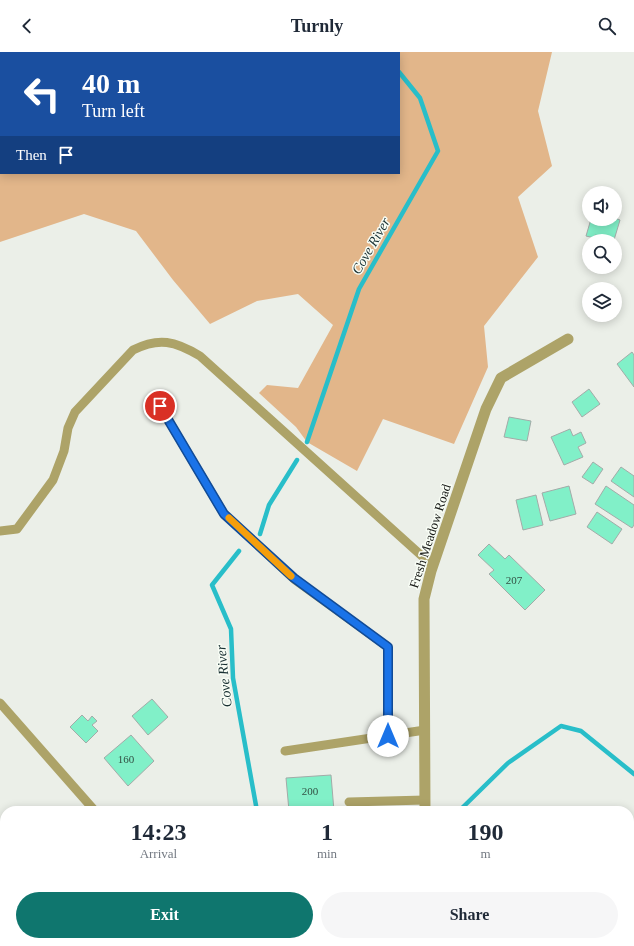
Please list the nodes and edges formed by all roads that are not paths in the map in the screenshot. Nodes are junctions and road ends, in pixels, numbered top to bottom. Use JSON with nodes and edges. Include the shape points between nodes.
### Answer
{"nodes":[{"id":1,"x":568,"y":339,"type":"dead end"},
{"id":2,"x":160,"y":406,"type":"dead end"},
{"id":3,"x":0,"y":531,"type":"edge"},
{"id":4,"x":433,"y":566,"type":"junction"},
{"id":5,"x":0,"y":703,"type":"edge"},
{"id":6,"x":425,"y":730,"type":"junction"},
{"id":7,"x":388,"y":736,"type":"junction"},
{"id":8,"x":285,"y":751,"type":"dead end"},
{"id":9,"x":349,"y":802,"type":"dead end"},
{"id":10,"x":91,"y":806,"type":"edge"},
{"id":11,"x":425,"y":806,"type":"edge"}],
"edges":[{"from":1,"to":4,"type":"street","name":"Fresh Meadow Road","via":[[501,378],[486,409]]},
{"from":2,"to":7,"type":"lane","via":[[224,514],[294,578],[388,647]]},
{"from":3,"to":4,"type":"lane","via":[[17,529],[53,480],[75,412],[132,350],[150,343],[168,342],[200,356]]},
{"from":4,"to":6,"type":"street","name":"Fresh Meadow Road","via":[[424,599]]},
{"from":5,"to":10,"type":"lane"},
{"from":6,"to":7,"type":"lane"},
{"from":6,"to":11,"type":"street","name":"Fresh Meadow Road"},
{"from":7,"to":8,"type":"lane"},
{"from":9,"to":11,"type":"lane"}]}
